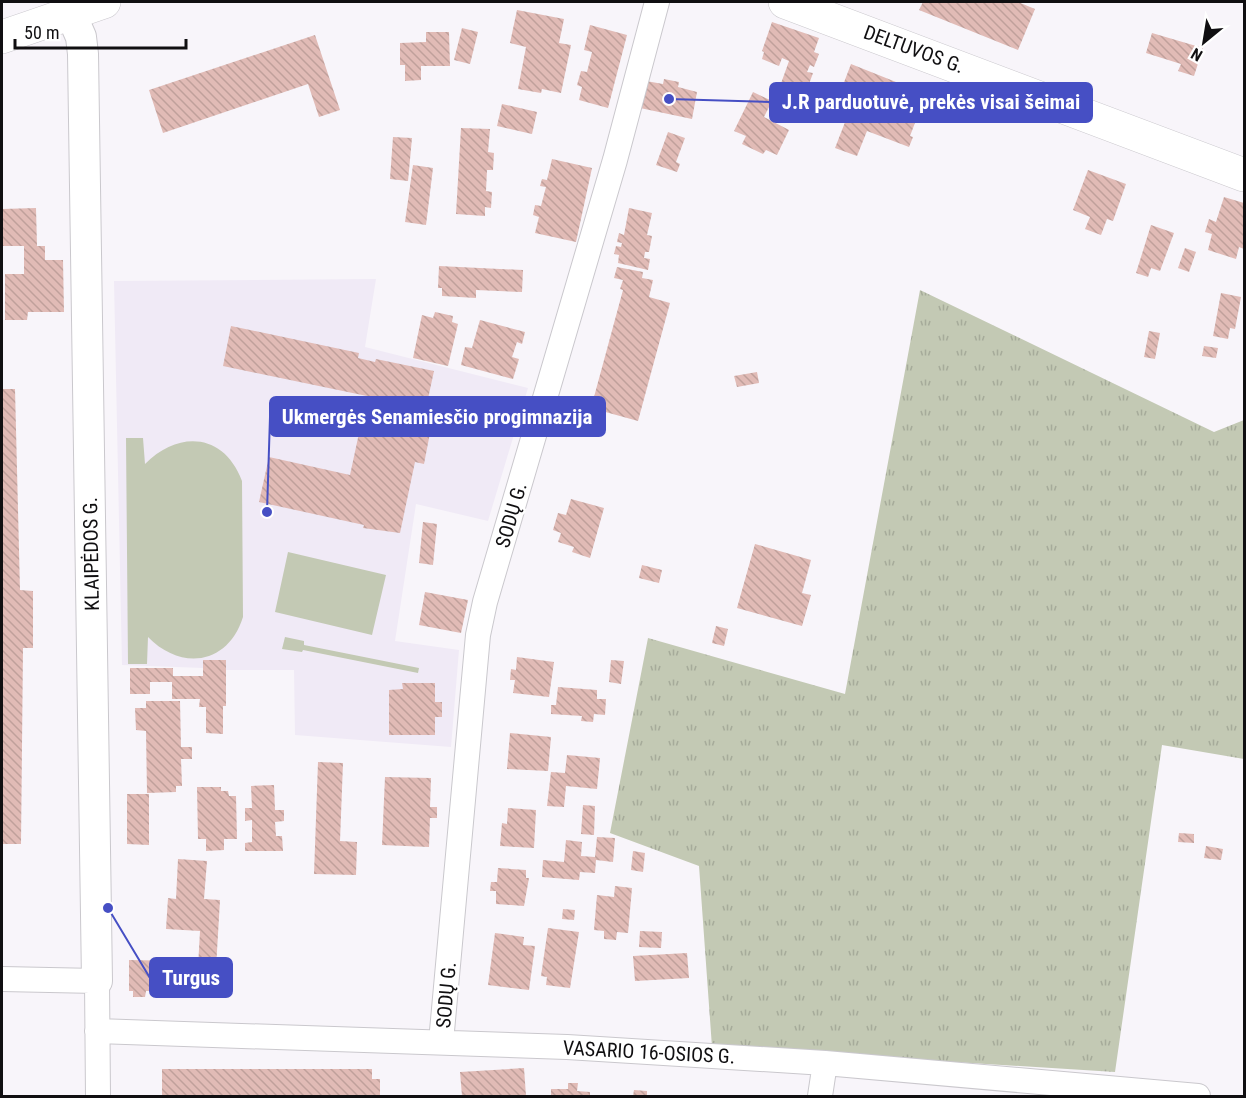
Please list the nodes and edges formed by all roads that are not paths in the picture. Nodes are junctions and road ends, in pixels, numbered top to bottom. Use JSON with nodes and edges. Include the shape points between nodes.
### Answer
{"nodes":[{"id":1,"x":104,"y":2,"type":"edge"},
{"id":2,"x":657,"y":2,"type":"edge"},
{"id":3,"x":785,"y":2,"type":"edge"},
{"id":4,"x":71,"y":14,"type":"junction"},
{"id":5,"x":2,"y":37,"type":"edge"},
{"id":6,"x":1245,"y":175,"type":"edge"},
{"id":7,"x":2,"y":980,"type":"edge"},
{"id":8,"x":97,"y":981,"type":"junction"},
{"id":9,"x":98,"y":1031,"type":"junction"},
{"id":10,"x":441,"y":1042,"type":"junction"},
{"id":11,"x":825,"y":1063,"type":"junction"},
{"id":12,"x":98,"y":1096,"type":"edge"},
{"id":13,"x":820,"y":1096,"type":"edge"},
{"id":14,"x":1198,"y":1096,"type":"edge"}],
"edges":[{"from":1,"to":4,"type":"main road"},
{"from":2,"to":10,"type":"street","name":"SODŲ G.","via":[[478,635]]},
{"from":3,"to":6,"type":"main road","name":"DELTUVOS G."},
{"from":4,"to":5,"type":"main road"},
{"from":4,"to":8,"type":"street","name":"KLAIPĖDOS G.","via":[[83,54]]},
{"from":7,"to":8,"type":"street"},
{"from":8,"to":9,"type":"street","name":"KLAIPĖDOS G."},
{"from":9,"to":10,"type":"street","name":"VASARIO 16-OSIOS G."},
{"from":9,"to":12,"type":"street","name":"KLAIPĖDOS G."},
{"from":10,"to":11,"type":"street","name":"VASARIO 16-OSIOS G."},
{"from":11,"to":13,"type":"street"},
{"from":11,"to":14,"type":"street","name":"VASARIO 16-OSIOS G."}]}
